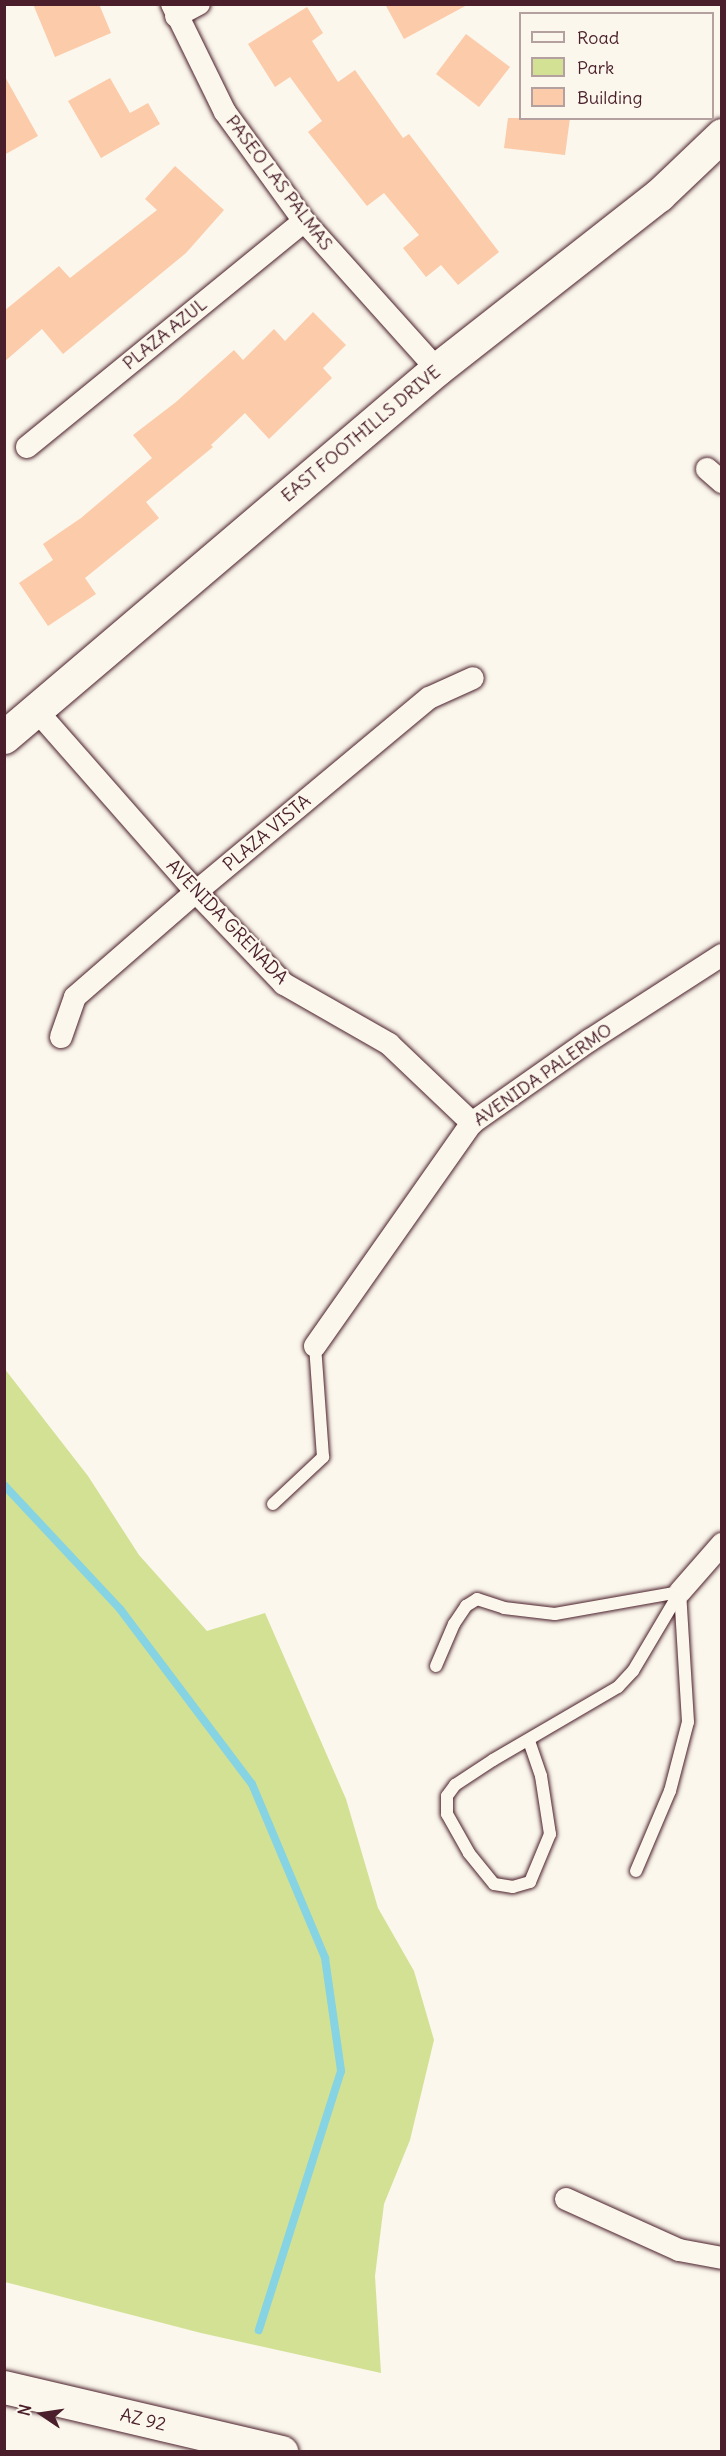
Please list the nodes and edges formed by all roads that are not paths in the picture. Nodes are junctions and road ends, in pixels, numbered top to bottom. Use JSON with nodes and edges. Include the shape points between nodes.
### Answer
{"nodes":[{"id":1,"x":199,"y":4,"type":"edge"},
{"id":2,"x":174,"y":10,"type":"edge"},
{"id":3,"x":722,"y":135,"type":"edge"},
{"id":4,"x":304,"y":221,"type":"junction"},
{"id":5,"x":437,"y":369,"type":"junction"},
{"id":6,"x":27,"y":447,"type":"dead end"},
{"id":7,"x":473,"y":678,"type":"dead end"},
{"id":8,"x":38,"y":711,"type":"junction"},
{"id":9,"x":4,"y":737,"type":"edge"},
{"id":10,"x":196,"y":892,"type":"junction"},
{"id":11,"x":722,"y":955,"type":"edge"},
{"id":12,"x":61,"y":1037,"type":"dead end"},
{"id":13,"x":472,"y":1123,"type":"junction"},
{"id":14,"x":315,"y":1346,"type":"joint"},
{"id":15,"x":273,"y":1504,"type":"dead end"},
{"id":16,"x":722,"y":1544,"type":"edge"},
{"id":17,"x":681,"y":1592,"type":"junction"},
{"id":18,"x":436,"y":1666,"type":"dead end"},
{"id":19,"x":529,"y":1741,"type":"junction"},
{"id":20,"x":636,"y":1871,"type":"dead end"},
{"id":21,"x":566,"y":2199,"type":"dead end"},
{"id":22,"x":722,"y":2258,"type":"edge"},
{"id":23,"x":4,"y":2387,"type":"edge"},
{"id":24,"x":282,"y":2451,"type":"edge"}],
"edges":[{"from":1,"to":2,"type":"street"},
{"from":2,"to":4,"type":"street","name":"PASEO LAS PALMAS","via":[[225,112]]},
{"from":3,"to":5,"type":"street","name":"EAST FOOTHILLS DRIVE","via":[[659,195]]},
{"from":4,"to":5,"type":"street","name":"PASEO LAS PALMAS"},
{"from":4,"to":6,"type":"street","name":"PLAZA AZUL"},
{"from":5,"to":8,"type":"street","name":"EAST FOOTHILLS DRIVE"},
{"from":7,"to":10,"type":"street","name":"PLAZA VISTA","via":[[429,698]]},
{"from":8,"to":9,"type":"street","name":"EAST FOOTHILLS DRIVE"},
{"from":8,"to":10,"type":"street","name":"AVENIDA GRENADA"},
{"from":10,"to":12,"type":"street","name":"PLAZA VISTA","via":[[75,997]]},
{"from":10,"to":13,"type":"street","name":"AVENIDA GRENADA","via":[[284,984],[389,1044]]},
{"from":11,"to":13,"type":"street","name":"AVENIDA PALERMO","via":[[590,1040]]},
{"from":13,"to":14,"type":"street","name":"AVENIDA PALERMO"},
{"from":14,"to":15,"type":"lane","via":[[323,1457]]},
{"from":16,"to":17,"type":"street"},
{"from":17,"to":18,"type":"lane","via":[[555,1614],[504,1608],[477,1599],[466,1606],[454,1624]]},
{"from":17,"to":19,"type":"lane","via":[[633,1671],[618,1687]]},
{"from":17,"to":20,"type":"lane","via":[[688,1722],[670,1791]]},
{"from":19,"to":19,"type":"lane","via":[[455,1785],[447,1796],[447,1814],[469,1853],[494,1884],[513,1887],[530,1882],[550,1834],[541,1776]]},
{"from":21,"to":22,"type":"street","via":[[679,2250]]},
{"from":23,"to":24,"type":"street","name":"AZ 92","number":"AZ 92"}]}
